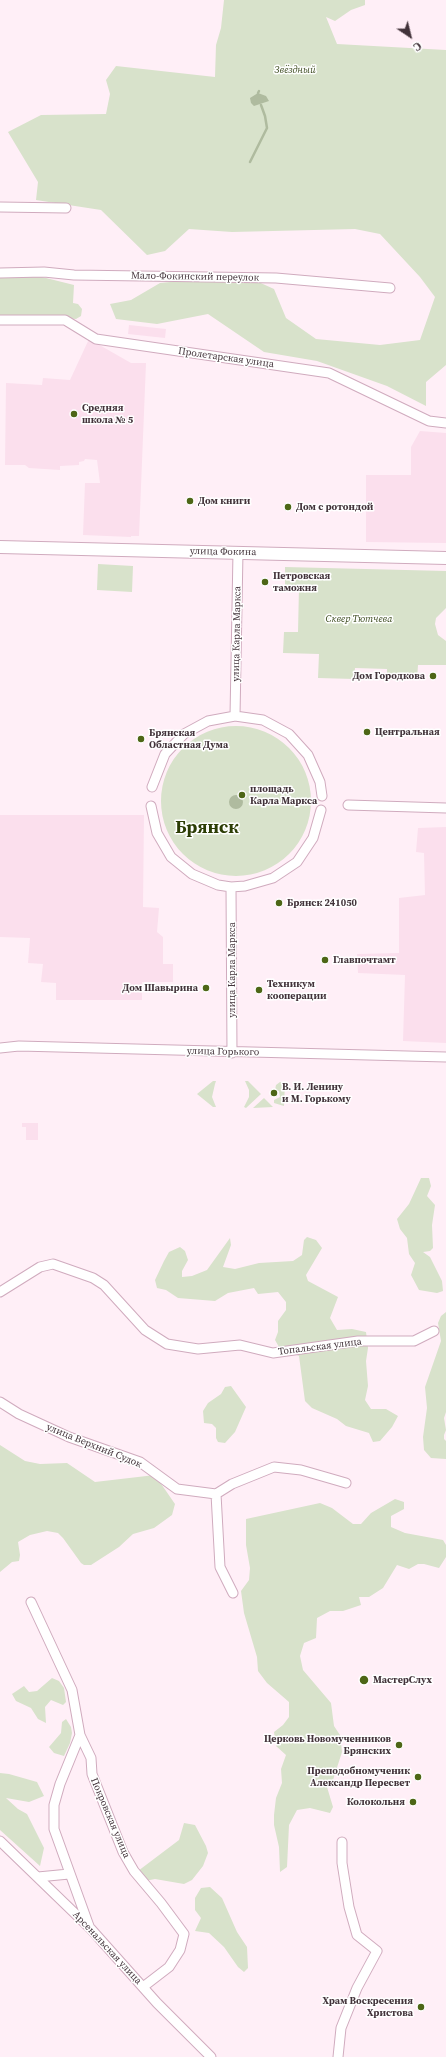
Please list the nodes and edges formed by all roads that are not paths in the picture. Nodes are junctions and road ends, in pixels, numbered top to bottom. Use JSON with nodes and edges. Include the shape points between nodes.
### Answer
{"nodes":[{"id":1,"x":0,"y":207,"type":"edge"},
{"id":2,"x":66,"y":208,"type":"dead end"},
{"id":3,"x":0,"y":273,"type":"edge"},
{"id":4,"x":390,"y":288,"type":"dead end"},
{"id":5,"x":0,"y":320,"type":"edge"},
{"id":6,"x":446,"y":423,"type":"edge"},
{"id":7,"x":0,"y":547,"type":"edge"},
{"id":8,"x":238,"y":552,"type":"junction"},
{"id":9,"x":446,"y":558,"type":"edge"},
{"id":10,"x":235,"y":716,"type":"junction"},
{"id":11,"x":152,"y":786,"type":"dead end"},
{"id":12,"x":322,"y":796,"type":"dead end"},
{"id":13,"x":348,"y":805,"type":"dead end"},
{"id":14,"x":151,"y":806,"type":"dead end"},
{"id":15,"x":446,"y":808,"type":"edge"},
{"id":16,"x":321,"y":810,"type":"dead end"},
{"id":17,"x":231,"y":886,"type":"junction"},
{"id":18,"x":0,"y":1048,"type":"edge"},
{"id":19,"x":232,"y":1053,"type":"junction"},
{"id":20,"x":446,"y":1057,"type":"edge"},
{"id":21,"x":0,"y":1292,"type":"edge"},
{"id":22,"x":434,"y":1330,"type":"dead end"},
{"id":23,"x":0,"y":1402,"type":"edge"},
{"id":24,"x":346,"y":1483,"type":"dead end"},
{"id":25,"x":216,"y":1494,"type":"junction"},
{"id":26,"x":233,"y":1593,"type":"dead end"},
{"id":27,"x":31,"y":1602,"type":"dead end"},
{"id":28,"x":80,"y":1735,"type":"junction"},
{"id":29,"x":0,"y":1841,"type":"edge"},
{"id":30,"x":342,"y":1842,"type":"dead end"},
{"id":31,"x":69,"y":1874,"type":"junction"},
{"id":32,"x":38,"y":1877,"type":"junction"},
{"id":33,"x":91,"y":1929,"type":"junction"},
{"id":34,"x":143,"y":1987,"type":"junction"},
{"id":35,"x":211,"y":2057,"type":"edge"},
{"id":36,"x":338,"y":2057,"type":"edge"}],
"edges":[{"from":1,"to":2,"type":"street"},
{"from":3,"to":4,"type":"street","name":"Мало-Фокинский переулок","via":[[276,278]]},
{"from":5,"to":6,"type":"street","name":"Пролетарская улица","via":[[65,320],[96,339],[329,373],[429,421]]},
{"from":7,"to":8,"type":"main road","name":"улица Фокина"},
{"from":8,"to":9,"type":"main road","name":"улица Фокина"},
{"from":8,"to":10,"type":"street","name":"улица Карла Маркса"},
{"from":10,"to":11,"type":"street","via":[[208,721],[184,734],[165,754]]},
{"from":10,"to":12,"type":"street","via":[[264,720],[289,734],[308,755],[320,782]]},
{"from":13,"to":15,"type":"street"},
{"from":14,"to":17,"type":"street","via":[[157,833],[171,857],[192,874],[218,885]]},
{"from":16,"to":17,"type":"street","via":[[314,838],[297,862],[273,878],[245,886]]},
{"from":17,"to":19,"type":"street","name":"улица Карла Маркса"},
{"from":18,"to":19,"type":"street","name":"улица Горького","via":[[19,1046]]},
{"from":19,"to":20,"type":"street","name":"улица Горького"},
{"from":21,"to":22,"type":"street","name":"Топальская улица","via":[[40,1268],[53,1264],[93,1278],[104,1285],[145,1330],[167,1344],[198,1349],[240,1345],[273,1353],[358,1340],[414,1342]]},
{"from":23,"to":25,"type":"street","name":"улица Верхний Судок","via":[[68,1437],[140,1462],[177,1489]]},
{"from":24,"to":25,"type":"street","via":[[301,1470],[274,1468],[232,1484]]},
{"from":25,"to":26,"type":"street","via":[[220,1567]]},
{"from":27,"to":28,"type":"street","name":"Покровская улица","via":[[72,1690]]},
{"from":28,"to":31,"type":"street","via":[[54,1805],[54,1829]]},
{"from":28,"to":34,"type":"street","name":"Покровская улица","via":[[91,1758],[92,1774],[123,1852],[134,1871],[184,1934],[180,1950],[169,1967]]},
{"from":29,"to":32,"type":"street","name":"Арсенальская улица"},
{"from":30,"to":36,"type":"street","via":[[342,1864],[357,1935],[377,1951],[356,1988],[341,2028]]},
{"from":31,"to":32,"type":"street"},
{"from":31,"to":33,"type":"street"},
{"from":32,"to":33,"type":"street","name":"Арсенальская улица"},
{"from":33,"to":34,"type":"street","name":"Арсенальская улица"},
{"from":34,"to":35,"type":"street","name":"Арсенальская улица"}]}
